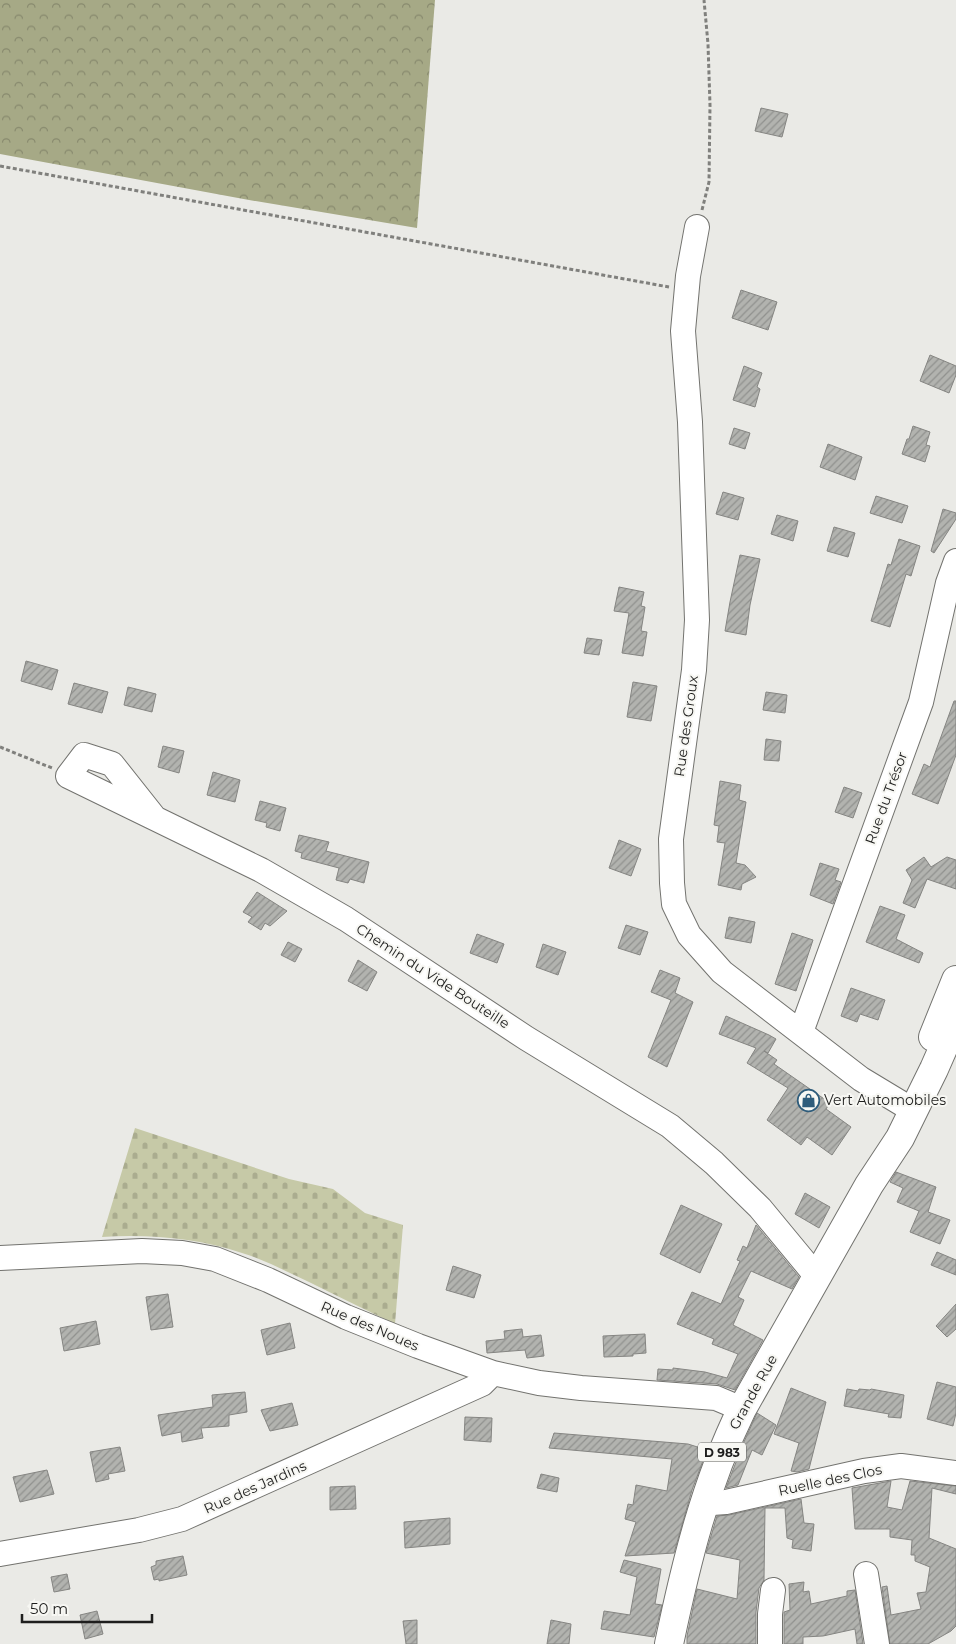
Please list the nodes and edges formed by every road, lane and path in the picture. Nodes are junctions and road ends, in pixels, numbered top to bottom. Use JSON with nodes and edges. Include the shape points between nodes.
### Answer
{"nodes":[{"id":1,"x":704,"y":0,"type":"edge"},
{"id":2,"x":0,"y":166,"type":"edge"},
{"id":3,"x":697,"y":227,"type":"joint"},
{"id":4,"x":687,"y":290,"type":"junction"},
{"id":5,"x":956,"y":561,"type":"edge"},
{"id":6,"x":0,"y":747,"type":"edge"},
{"id":7,"x":68,"y":776,"type":"joint"},
{"id":8,"x":956,"y":980,"type":"edge"},
{"id":9,"x":956,"y":1019,"type":"edge"},
{"id":10,"x":801,"y":1032,"type":"junction"},
{"id":11,"x":909,"y":1108,"type":"junction"},
{"id":12,"x":0,"y":1258,"type":"edge"},
{"id":13,"x":817,"y":1277,"type":"junction"},
{"id":14,"x":493,"y":1372,"type":"junction"},
{"id":15,"x":742,"y":1409,"type":"junction"},
{"id":16,"x":956,"y":1474,"type":"edge"},
{"id":17,"x":704,"y":1502,"type":"junction"},
{"id":18,"x":0,"y":1554,"type":"edge"},
{"id":19,"x":866,"y":1574,"type":"dead end"},
{"id":20,"x":773,"y":1590,"type":"dead end"},
{"id":21,"x":669,"y":1644,"type":"edge"},
{"id":22,"x":770,"y":1644,"type":"edge"},
{"id":23,"x":877,"y":1644,"type":"edge"}],
"edges":[{"from":1,"to":3,"type":"path","via":[[710,105],[709,182]]},
{"from":2,"to":4,"type":"path"},
{"from":3,"to":4,"type":"street","name":"Rue des Groux"},
{"from":4,"to":10,"type":"street","name":"Rue des Groux","via":[[683,331],[690,422],[697,620],[694,670],[671,839],[674,904],[689,935],[722,972]]},
{"from":5,"to":10,"type":"street","name":"Rue du Trésor","via":[[921,702]]},
{"from":6,"to":7,"type":"path"},
{"from":7,"to":13,"type":"street","name":"Chemin du Vide Bouteille","via":[[261,870],[346,919],[526,1038],[670,1126],[714,1162],[760,1208]]},
{"from":8,"to":11,"type":"main road","name":"Grande Rue","number":"D 983"},
{"from":9,"to":11,"type":"main road","name":"Grande Rue","number":"D 983"},
{"from":10,"to":11,"type":"street","name":"Rue des Groux","via":[[861,1079]]},
{"from":11,"to":13,"type":"main road","name":"Grande Rue","number":"D 983"},
{"from":12,"to":14,"type":"street","name":"Rue des Noues","via":[[142,1251],[215,1259],[409,1343]]},
{"from":13,"to":15,"type":"main road","name":"Grande Rue","number":"D 983"},
{"from":14,"to":15,"type":"street","name":"Rue des Noues","via":[[539,1383],[581,1388],[716,1398]]},
{"from":14,"to":18,"type":"street","name":"Rue des Jardins","via":[[482,1384],[182,1519],[139,1530]]},
{"from":15,"to":17,"type":"main road","name":"Grande Rue","number":"D 983"},
{"from":16,"to":17,"type":"street","name":"Ruelle des Clos","via":[[901,1466],[864,1471],[726,1502]]},
{"from":17,"to":21,"type":"main road","name":"Grande Rue","number":"D 983"},
{"from":19,"to":23,"type":"street"},
{"from":20,"to":22,"type":"street"}]}
